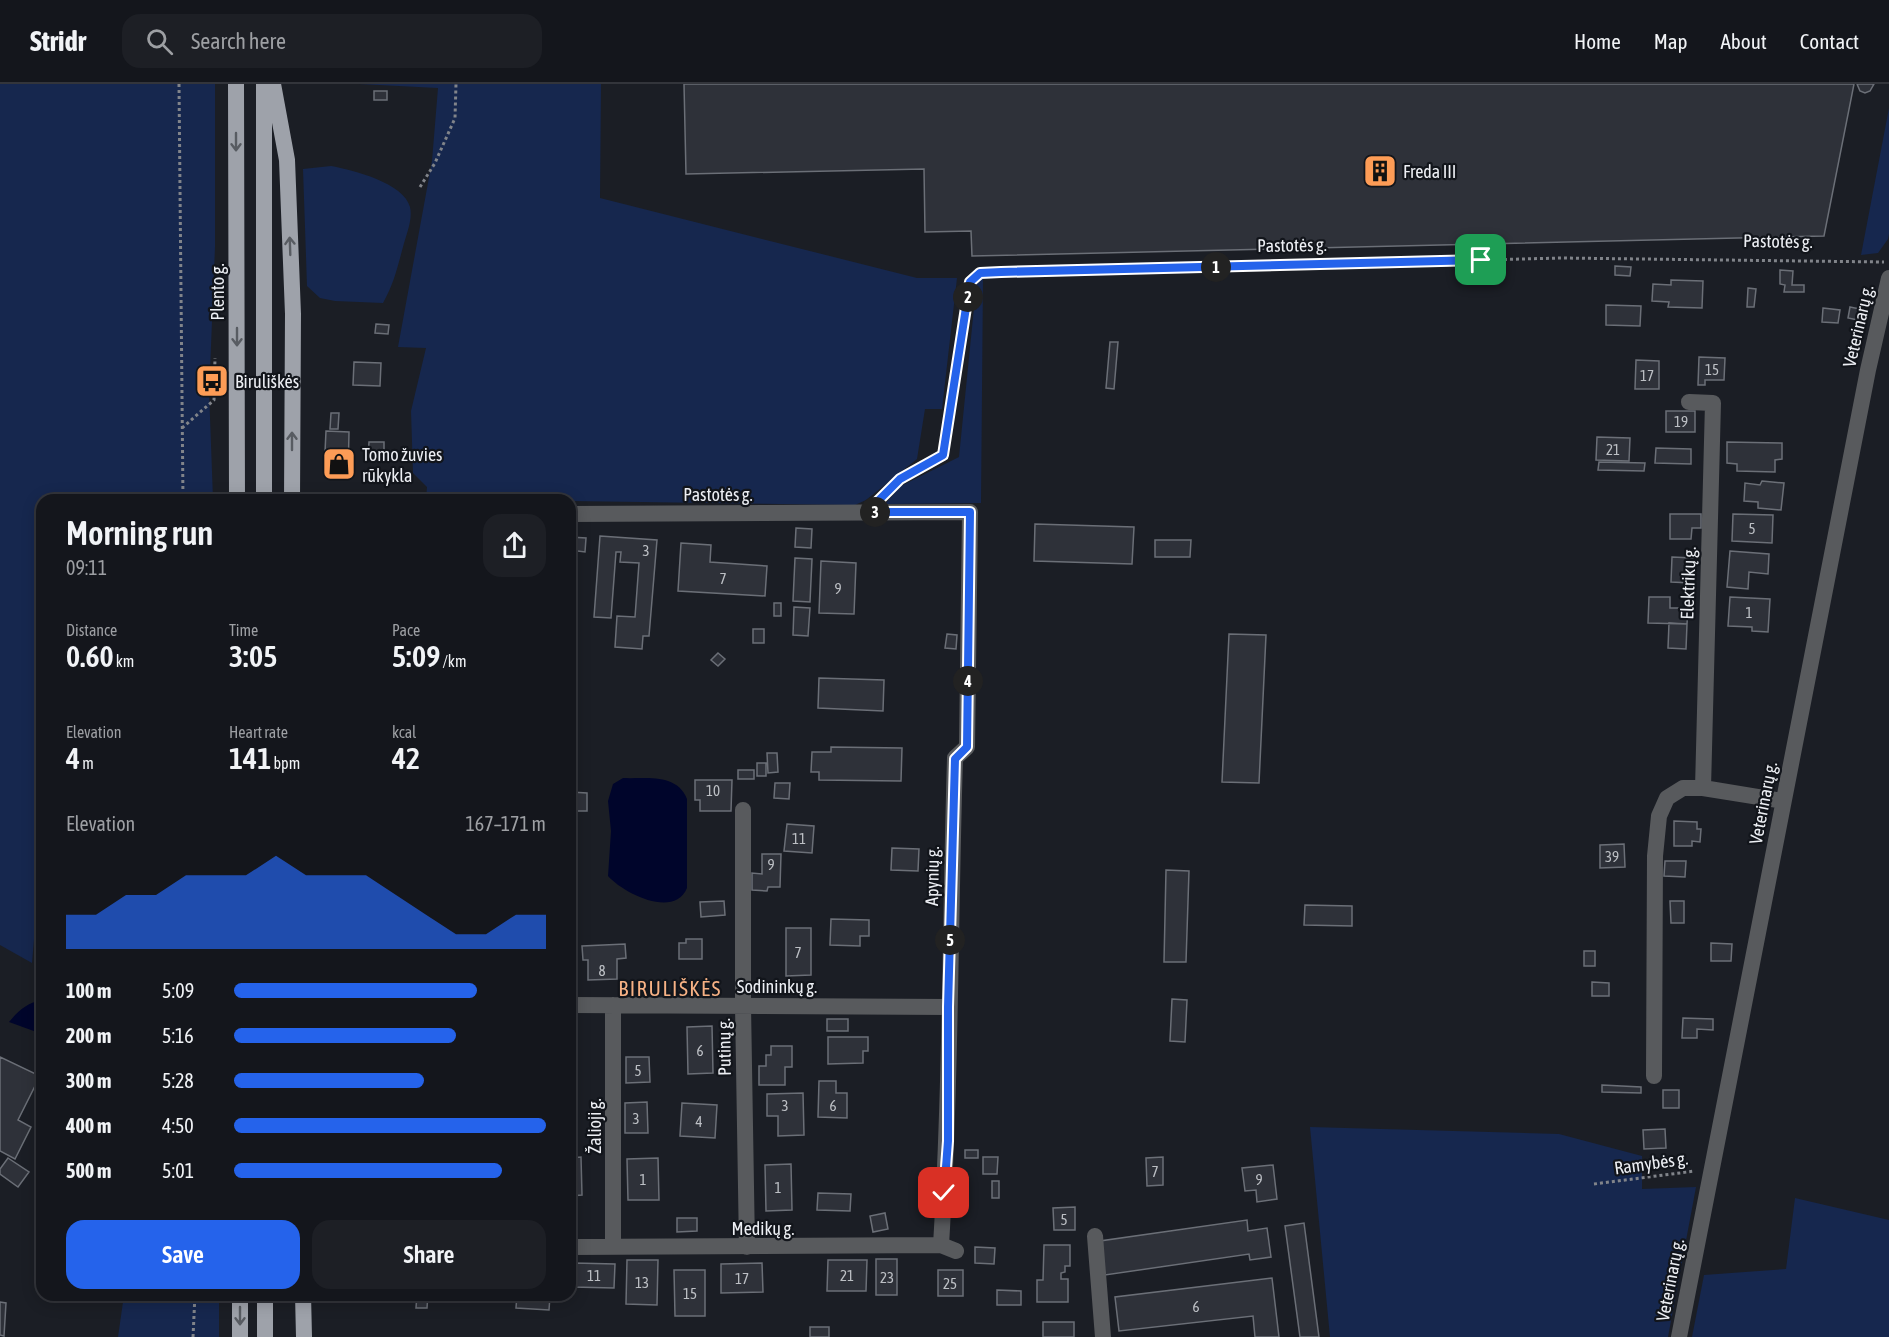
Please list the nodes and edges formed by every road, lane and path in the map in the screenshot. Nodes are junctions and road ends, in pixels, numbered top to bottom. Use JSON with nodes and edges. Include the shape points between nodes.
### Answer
{"nodes":[{"id":1,"x":179,"y":84,"type":"edge"},
{"id":2,"x":236,"y":84,"type":"edge"},
{"id":3,"x":264,"y":84,"type":"edge"},
{"id":4,"x":273,"y":84,"type":"edge"},
{"id":5,"x":456,"y":84,"type":"edge"},
{"id":6,"x":420,"y":188,"type":"dead end"},
{"id":7,"x":1889,"y":262,"type":"edge"},
{"id":8,"x":1889,"y":278,"type":"edge"},
{"id":9,"x":215,"y":358,"type":"dead end"},
{"id":10,"x":1689,"y":402,"type":"dead end"},
{"id":11,"x":182,"y":428,"type":"junction"},
{"id":12,"x":183,"y":494,"type":"edge"},
{"id":13,"x":237,"y":494,"type":"edge"},
{"id":14,"x":264,"y":494,"type":"edge"},
{"id":15,"x":292,"y":494,"type":"edge"},
{"id":16,"x":867,"y":512,"type":"junction"},
{"id":17,"x":970,"y":512,"type":"joint"},
{"id":18,"x":576,"y":514,"type":"edge"},
{"id":19,"x":1703,"y":788,"type":"junction"},
{"id":20,"x":1783,"y":801,"type":"junction"},
{"id":21,"x":743,"y":810,"type":"dead end"},
{"id":22,"x":576,"y":1005,"type":"edge"},
{"id":23,"x":613,"y":1005,"type":"junction"},
{"id":24,"x":742,"y":1005,"type":"junction"},
{"id":25,"x":948,"y":1007,"type":"junction"},
{"id":26,"x":1654,"y":1076,"type":"dead end"},
{"id":27,"x":1711,"y":1168,"type":"junction"},
{"id":28,"x":1594,"y":1184,"type":"dead end"},
{"id":29,"x":1095,"y":1236,"type":"dead end"},
{"id":30,"x":576,"y":1247,"type":"edge"},
{"id":31,"x":613,"y":1247,"type":"junction"},
{"id":32,"x":747,"y":1248,"type":"junction"},
{"id":33,"x":948,"y":1248,"type":"joint"},
{"id":34,"x":195,"y":1301,"type":"edge"},
{"id":35,"x":240,"y":1301,"type":"edge"},
{"id":36,"x":265,"y":1301,"type":"edge"},
{"id":37,"x":303,"y":1301,"type":"edge"},
{"id":38,"x":305,"y":1335,"type":"edge"},
{"id":39,"x":193,"y":1337,"type":"edge"},
{"id":40,"x":240,"y":1337,"type":"edge"},
{"id":41,"x":265,"y":1337,"type":"edge"},
{"id":42,"x":1103,"y":1337,"type":"edge"},
{"id":43,"x":1679,"y":1337,"type":"edge"}],
"edges":[{"from":1,"to":11,"type":"path"},
{"from":2,"to":13,"type":"highway","name":"Plento g.","one_way":true},
{"from":3,"to":14,"type":"highway"},
{"from":15,"to":4,"type":"highway","one_way":true,"via":[[293,314],[287,172]]},
{"from":5,"to":6,"type":"path","via":[[455,118]]},
{"from":7,"to":16,"type":"path","name":"Pastotės g.","via":[[1561,258],[980,273],[970,282],[943,455],[900,479]]},
{"from":8,"to":20,"type":"street","name":"Veterinarų g."},
{"from":9,"to":11,"type":"path","via":[[214,400]]},
{"from":10,"to":19,"type":"street","name":"Elektrikų g.","via":[[1713,403]]},
{"from":11,"to":12,"type":"path"},
{"from":16,"to":17,"type":"street","name":"Pastotės g."},
{"from":16,"to":18,"type":"street","name":"Pastotės g."},
{"from":17,"to":25,"type":"street","name":"Apynių g.","via":[[967,747],[955,759]]},
{"from":19,"to":20,"type":"street"},
{"from":19,"to":26,"type":"street","via":[[1683,788],[1667,798],[1659,816],[1655,856]]},
{"from":20,"to":27,"type":"street","name":"Veterinarų g."},
{"from":21,"to":24,"type":"street","name":"Putinų g."},
{"from":22,"to":23,"type":"street","name":"Sodininkų g."},
{"from":23,"to":24,"type":"street","name":"Sodininkų g."},
{"from":23,"to":31,"type":"street","name":"Žalioji g."},
{"from":24,"to":25,"type":"street","name":"Sodininkų g."},
{"from":24,"to":32,"type":"street","name":"Putinų g."},
{"from":25,"to":33,"type":"street","name":"Apynių g."},
{"from":27,"to":28,"type":"path","name":"Ramybės g."},
{"from":27,"to":43,"type":"street","name":"Veterinarų g."},
{"from":29,"to":42,"type":"street"},
{"from":30,"to":31,"type":"street","name":"Medikų g."},
{"from":31,"to":32,"type":"street","name":"Medikų g."},
{"from":32,"to":33,"type":"street","name":"Medikų g."},
{"from":34,"to":39,"type":"path"},
{"from":35,"to":40,"type":"highway","one_way":true},
{"from":36,"to":41,"type":"highway"},
{"from":37,"to":38,"type":"highway"}]}
